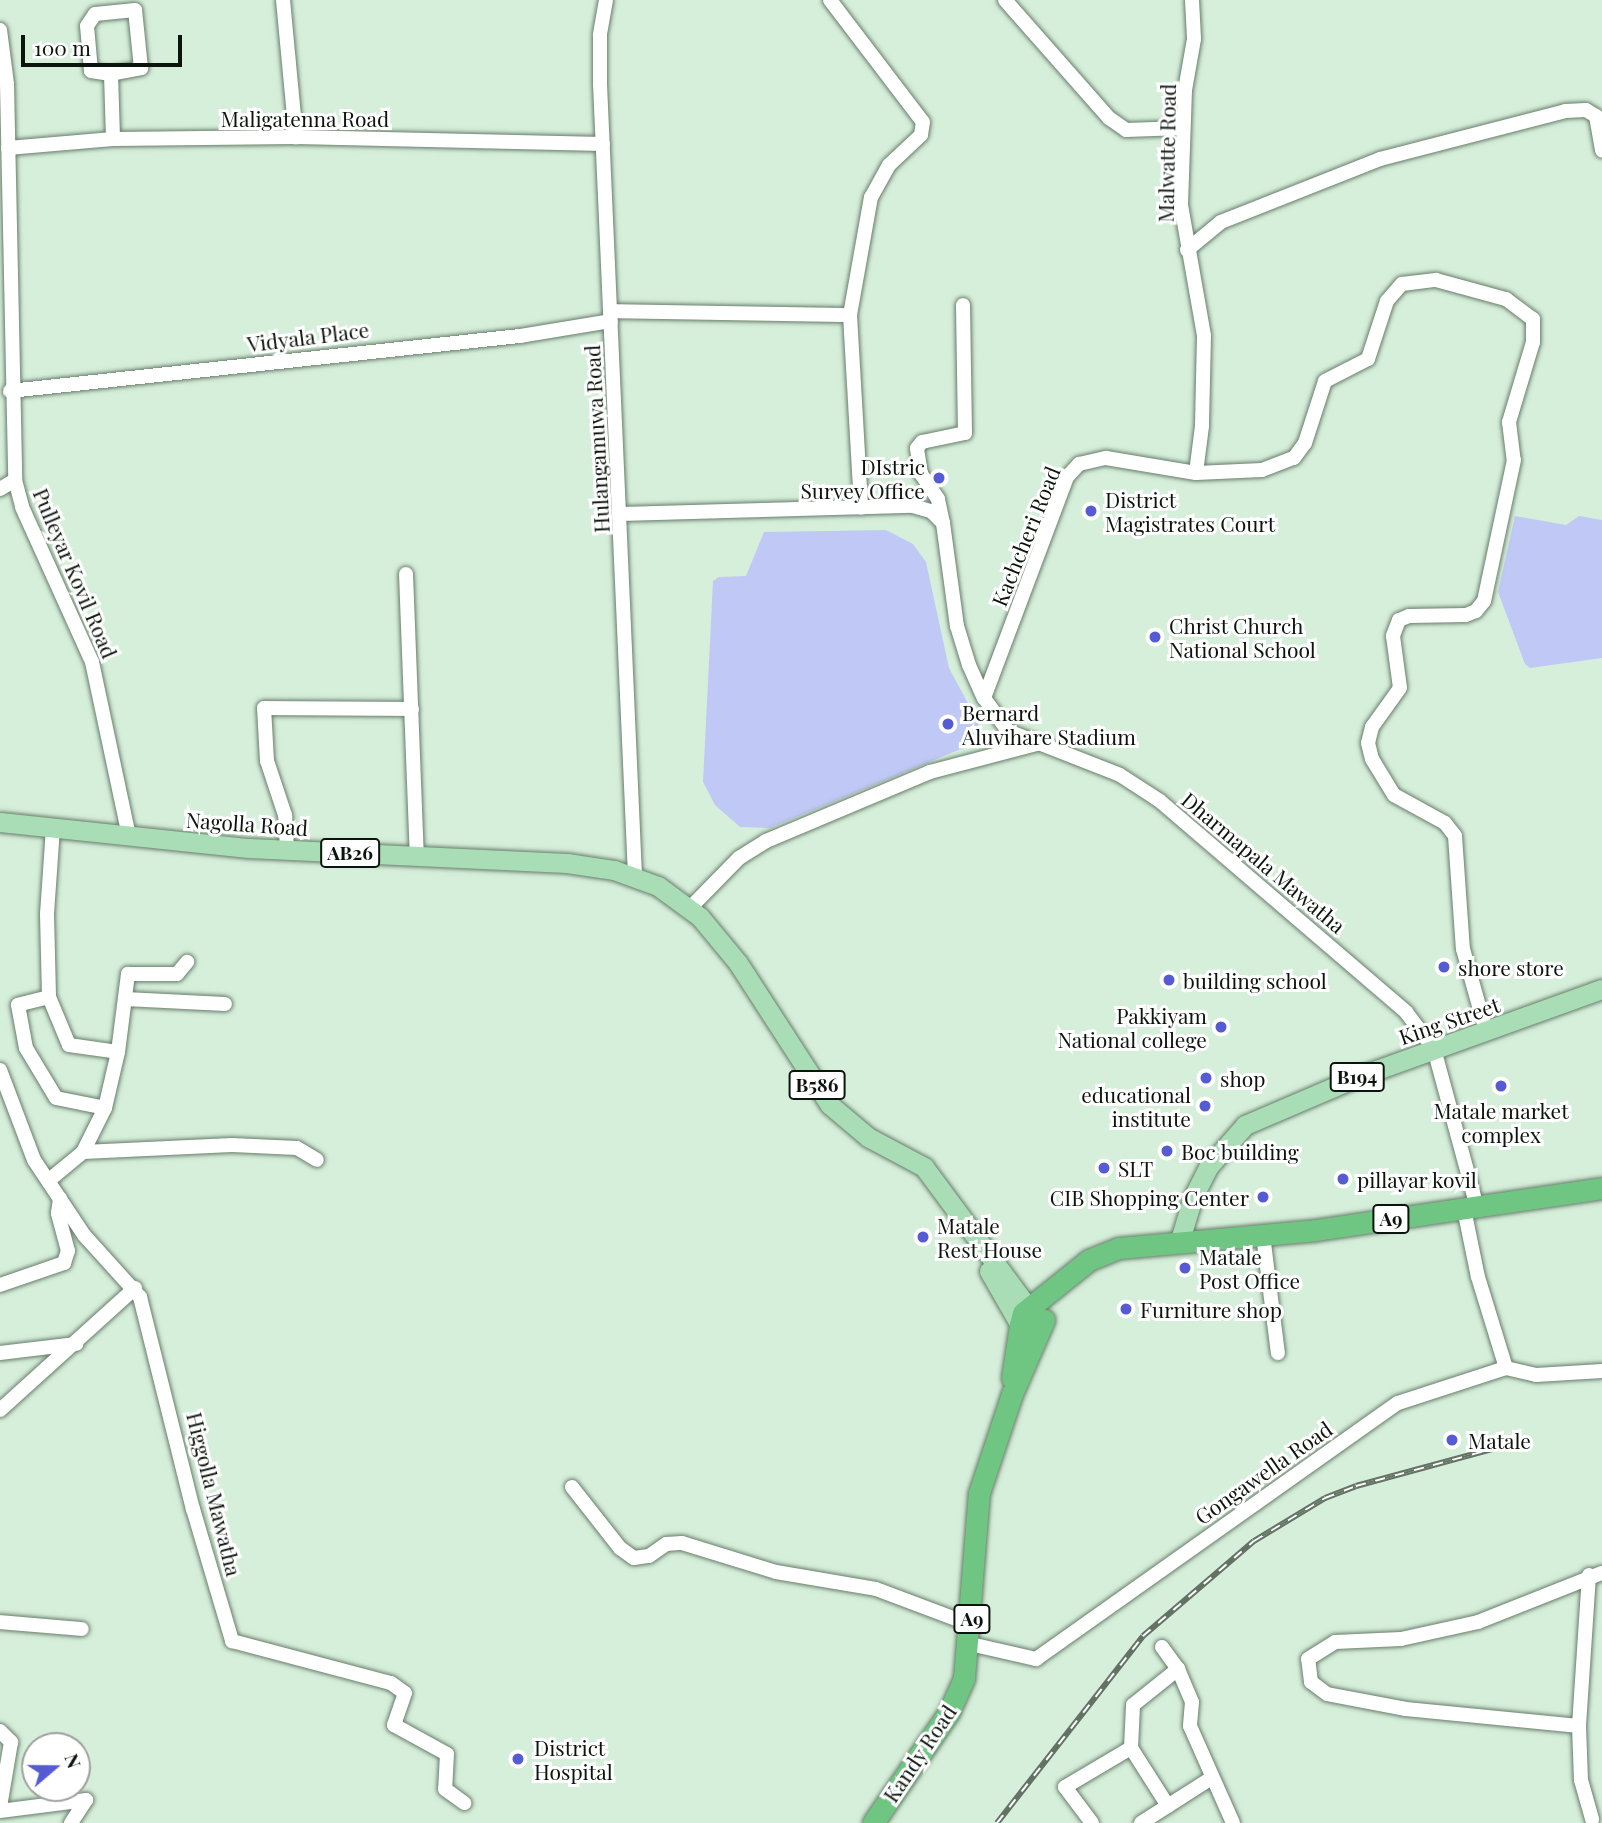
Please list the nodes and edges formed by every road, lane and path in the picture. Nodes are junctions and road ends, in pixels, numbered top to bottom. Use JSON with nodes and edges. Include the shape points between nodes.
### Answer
{"nodes":[{"id":1,"x":282,"y":0,"type":"edge"},
{"id":2,"x":606,"y":0,"type":"edge"},
{"id":3,"x":830,"y":0,"type":"edge"},
{"id":4,"x":1005,"y":0,"type":"edge"},
{"id":5,"x":1192,"y":0,"type":"edge"},
{"id":6,"x":0,"y":30,"type":"edge"},
{"id":7,"x":111,"y":74,"type":"junction"},
{"id":8,"x":1183,"y":128,"type":"junction"},
{"id":9,"x":296,"y":137,"type":"junction"},
{"id":10,"x":113,"y":139,"type":"junction"},
{"id":11,"x":603,"y":144,"type":"junction"},
{"id":12,"x":8,"y":148,"type":"junction"},
{"id":13,"x":1602,"y":150,"type":"edge"},
{"id":14,"x":5,"y":233,"type":"edge"},
{"id":15,"x":1187,"y":250,"type":"junction"},
{"id":16,"x":963,"y":305,"type":"dead end"},
{"id":17,"x":849,"y":315,"type":"junction"},
{"id":18,"x":610,"y":316,"type":"junction"},
{"id":19,"x":10,"y":391,"type":"junction"},
{"id":20,"x":1196,"y":473,"type":"junction"},
{"id":21,"x":15,"y":480,"type":"junction"},
{"id":22,"x":0,"y":489,"type":"edge"},
{"id":23,"x":861,"y":508,"type":"junction"},
{"id":24,"x":621,"y":514,"type":"junction"},
{"id":25,"x":943,"y":523,"type":"junction"},
{"id":26,"x":406,"y":574,"type":"dead end"},
{"id":27,"x":984,"y":698,"type":"junction"},
{"id":28,"x":412,"y":709,"type":"junction"},
{"id":29,"x":1041,"y":743,"type":"junction"},
{"id":30,"x":0,"y":822,"type":"edge"},
{"id":31,"x":53,"y":828,"type":"junction"},
{"id":32,"x":129,"y":836,"type":"junction"},
{"id":33,"x":287,"y":850,"type":"junction"},
{"id":34,"x":417,"y":856,"type":"junction"},
{"id":35,"x":635,"y":876,"type":"junction"},
{"id":36,"x":690,"y":908,"type":"junction"},
{"id":37,"x":187,"y":962,"type":"dead end"},
{"id":38,"x":1602,"y":989,"type":"edge"},
{"id":39,"x":49,"y":997,"type":"junction"},
{"id":40,"x":125,"y":999,"type":"junction"},
{"id":41,"x":225,"y":1004,"type":"dead end"},
{"id":42,"x":1486,"y":1031,"type":"junction"},
{"id":43,"x":1434,"y":1049,"type":"junction"},
{"id":44,"x":118,"y":1052,"type":"junction"},
{"id":45,"x":0,"y":1070,"type":"edge"},
{"id":46,"x":105,"y":1108,"type":"junction"},
{"id":47,"x":83,"y":1152,"type":"junction"},
{"id":48,"x":317,"y":1160,"type":"dead end"},
{"id":49,"x":48,"y":1181,"type":"junction"},
{"id":50,"x":1602,"y":1188,"type":"edge"},
{"id":51,"x":60,"y":1198,"type":"junction"},
{"id":52,"x":1471,"y":1208,"type":"junction"},
{"id":53,"x":1263,"y":1235,"type":"junction"},
{"id":54,"x":1179,"y":1243,"type":"junction"},
{"id":55,"x":0,"y":1285,"type":"edge"},
{"id":56,"x":135,"y":1288,"type":"junction"},
{"id":57,"x":1030,"y":1321,"type":"junction"},
{"id":58,"x":78,"y":1343,"type":"junction"},
{"id":59,"x":0,"y":1353,"type":"edge"},
{"id":60,"x":1278,"y":1353,"type":"dead end"},
{"id":61,"x":1506,"y":1368,"type":"junction"},
{"id":62,"x":1602,"y":1371,"type":"edge"},
{"id":63,"x":0,"y":1410,"type":"edge"},
{"id":64,"x":572,"y":1487,"type":"dead end"},
{"id":65,"x":1595,"y":1574,"type":"edge"},
{"id":66,"x":0,"y":1622,"type":"edge"},
{"id":67,"x":82,"y":1629,"type":"dead end"},
{"id":68,"x":971,"y":1634,"type":"junction"},
{"id":69,"x":1162,"y":1647,"type":"dead end"},
{"id":70,"x":1178,"y":1669,"type":"junction"},
{"id":71,"x":1579,"y":1726,"type":"junction"},
{"id":72,"x":0,"y":1731,"type":"edge"},
{"id":73,"x":1131,"y":1748,"type":"junction"},
{"id":74,"x":1210,"y":1779,"type":"junction"},
{"id":75,"x":464,"y":1802,"type":"dead end"},
{"id":76,"x":1168,"y":1806,"type":"junction"},
{"id":77,"x":0,"y":1809,"type":"edge"},
{"id":78,"x":1592,"y":1818,"type":"edge"},
{"id":79,"x":71,"y":1823,"type":"edge"},
{"id":80,"x":873,"y":1823,"type":"edge"},
{"id":81,"x":1092,"y":1823,"type":"edge"},
{"id":82,"x":1141,"y":1823,"type":"edge"},
{"id":83,"x":1233,"y":1823,"type":"edge"}],
"edges":[{"from":1,"to":9,"type":"street"},
{"from":2,"to":11,"type":"street","name":"Hulangamuwa Road","via":[[600,35]]},
{"from":3,"to":17,"type":"street","via":[[923,122],[921,135],[889,165],[871,197]]},
{"from":4,"to":8,"type":"street","via":[[1109,118],[1126,130]]},
{"from":5,"to":8,"type":"street","name":"Malwatte Road","via":[[1194,39]]},
{"from":6,"to":12,"type":"street","name":"Pulleyar Kovil Road"},
{"from":7,"to":7,"type":"street","via":[[94,74],[89,66],[89,18],[135,10],[141,68]]},
{"from":7,"to":10,"type":"street"},
{"from":8,"to":15,"type":"street","name":"Malwatte Road","via":[[1181,205]]},
{"from":9,"to":10,"type":"street","name":"Maligatenna Road"},
{"from":9,"to":11,"type":"street","name":"Maligatenna Road"},
{"from":10,"to":12,"type":"street","name":"Maligatenna Road"},
{"from":11,"to":18,"type":"street","name":"Hulangamuwa Road"},
{"from":12,"to":14,"type":"street","name":"Pulleyar Kovil Road"},
{"from":13,"to":15,"type":"street","via":[[1596,116],[1586,110],[1565,111],[1380,159],[1222,222]]},
{"from":14,"to":19,"type":"street","name":"Pulleyar Kovil Road"},
{"from":15,"to":20,"type":"street","name":"Malwatte Road","via":[[1204,336]]},
{"from":16,"to":25,"type":"street","name":"Dharmapala Mawatha","via":[[965,433],[922,442],[917,448],[921,474],[938,499]]},
{"from":17,"to":18,"type":"street","name":"Vidyala Place"},
{"from":17,"to":23,"type":"street"},
{"from":18,"to":19,"type":"street","name":"Vidyala Place","via":[[520,336]]},
{"from":18,"to":24,"type":"street","name":"Hulangamuwa Road"},
{"from":19,"to":21,"type":"street","name":"Pulleyar Kovil Road"},
{"from":20,"to":27,"type":"street","name":"Kachcheri Road","via":[[1106,458],[1079,464],[1067,477]]},
{"from":20,"to":42,"type":"street","name":"Kachcheri Road","via":[[1262,470],[1294,458],[1305,443],[1325,381],[1368,359],[1388,301],[1402,284],[1436,280],[1472,287],[1506,299],[1532,319],[1533,342],[1508,422],[1514,460],[1484,600],[1466,615],[1399,620],[1392,636],[1400,688],[1372,727],[1368,743],[1372,759],[1394,795],[1445,823],[1455,836],[1463,949]]},
{"from":21,"to":22,"type":"street"},
{"from":21,"to":32,"type":"street","name":"Pulleyar Kovil Road","via":[[22,507],[92,662]]},
{"from":23,"to":24,"type":"street"},
{"from":23,"to":25,"type":"street","via":[[913,506],[931,511]]},
{"from":24,"to":35,"type":"street","name":"Hulangamuwa Road"},
{"from":25,"to":27,"type":"street","name":"Dharmapala Mawatha","via":[[957,626]]},
{"from":26,"to":28,"type":"street"},
{"from":27,"to":29,"type":"street","name":"Dharmapala Mawatha","via":[[1008,731]]},
{"from":28,"to":33,"type":"street","via":[[264,708],[267,761],[285,815]]},
{"from":28,"to":34,"type":"street"},
{"from":29,"to":36,"type":"street","via":[[930,772],[766,841],[739,858]]},
{"from":29,"to":43,"type":"street","name":"Dharmapala Mawatha","via":[[1120,775],[1160,801],[1395,1001]]},
{"from":30,"to":31,"type":"main road","name":"Nagolla Road","number":"AB26"},
{"from":31,"to":32,"type":"main road","name":"Nagolla Road","number":"AB26"},
{"from":31,"to":39,"type":"street","via":[[47,914]]},
{"from":32,"to":33,"type":"main road","name":"Nagolla Road","number":"AB26"},
{"from":33,"to":34,"type":"main road","name":"Nagolla Road","number":"AB26"},
{"from":34,"to":35,"type":"main road","name":"Nagolla Road","number":"AB26","via":[[567,863]]},
{"from":35,"to":36,"type":"main road","name":"Nagolla Road","number":"AB26"},
{"from":36,"to":57,"type":"main road","number":"B586","via":[[746,974],[830,1105],[858,1130],[924,1167]]},
{"from":37,"to":40,"type":"street","via":[[177,974],[128,974]]},
{"from":38,"to":42,"type":"main road","name":"King Street","number":"B194"},
{"from":39,"to":44,"type":"street","via":[[69,1045]]},
{"from":39,"to":46,"type":"street","via":[[18,1005],[26,1048],[57,1098]]},
{"from":40,"to":41,"type":"street"},
{"from":40,"to":44,"type":"street"},
{"from":42,"to":43,"type":"main road","name":"King Street","number":"B194"},
{"from":43,"to":52,"type":"street"},
{"from":43,"to":54,"type":"main road","name":"King Street","number":"B194","via":[[1319,1091],[1245,1125],[1209,1166],[1192,1197]]},
{"from":44,"to":46,"type":"street"},
{"from":45,"to":49,"type":"street","name":"Higgolla Mawatha","via":[[34,1160]]},
{"from":46,"to":47,"type":"street"},
{"from":47,"to":48,"type":"street","via":[[232,1145],[297,1148]]},
{"from":47,"to":49,"type":"street"},
{"from":49,"to":51,"type":"street","name":"Higgolla Mawatha"},
{"from":50,"to":52,"type":"highway","number":"A9"},
{"from":51,"to":55,"type":"street","via":[[58,1213],[68,1251],[64,1264]]},
{"from":51,"to":56,"type":"street","name":"Higgolla Mawatha","via":[[83,1235]]},
{"from":52,"to":53,"type":"highway","number":"A9"},
{"from":52,"to":61,"type":"street","via":[[1478,1277]]},
{"from":53,"to":54,"type":"highway","number":"A9"},
{"from":53,"to":60,"type":"street"},
{"from":54,"to":57,"type":"highway","name":"Kandy Road","number":"A9","via":[[1108,1251],[1088,1260]]},
{"from":56,"to":58,"type":"street"},
{"from":56,"to":75,"type":"street","name":"Higgolla Mawatha","via":[[232,1641],[391,1683],[405,1693],[394,1725],[447,1754],[445,1789]]},
{"from":57,"to":68,"type":"highway","name":"Kandy Road","number":"A9","via":[[979,1493]]},
{"from":58,"to":59,"type":"street"},
{"from":58,"to":63,"type":"street"},
{"from":61,"to":62,"type":"street","name":"Gongawella Road","via":[[1536,1375]]},
{"from":61,"to":68,"type":"street","name":"Gongawella Road","via":[[1398,1403],[1036,1659]]},
{"from":64,"to":68,"type":"street","name":"Gongawella Road","via":[[620,1548],[634,1558],[649,1556],[666,1544],[682,1543],[776,1572],[876,1589]]},
{"from":65,"to":71,"type":"street"},
{"from":65,"to":71,"type":"street","via":[[1478,1622],[1401,1639],[1335,1642],[1313,1652],[1307,1670],[1317,1689],[1327,1694],[1406,1709]]},
{"from":66,"to":67,"type":"street"},
{"from":68,"to":80,"type":"highway","name":"Kandy Road","number":"A9","via":[[964,1678],[948,1713]]},
{"from":69,"to":70,"type":"street"},
{"from":70,"to":73,"type":"street","via":[[1133,1705]]},
{"from":70,"to":74,"type":"street","via":[[1192,1702],[1190,1726]]},
{"from":71,"to":78,"type":"street","via":[[1581,1780]]},
{"from":72,"to":77,"type":"street","via":[[11,1742]]},
{"from":73,"to":76,"type":"street"},
{"from":73,"to":81,"type":"street","via":[[1065,1787]]},
{"from":74,"to":76,"type":"street"},
{"from":74,"to":83,"type":"street"},
{"from":76,"to":82,"type":"street"},
{"from":77,"to":79,"type":"street","via":[[86,1800]]}]}
